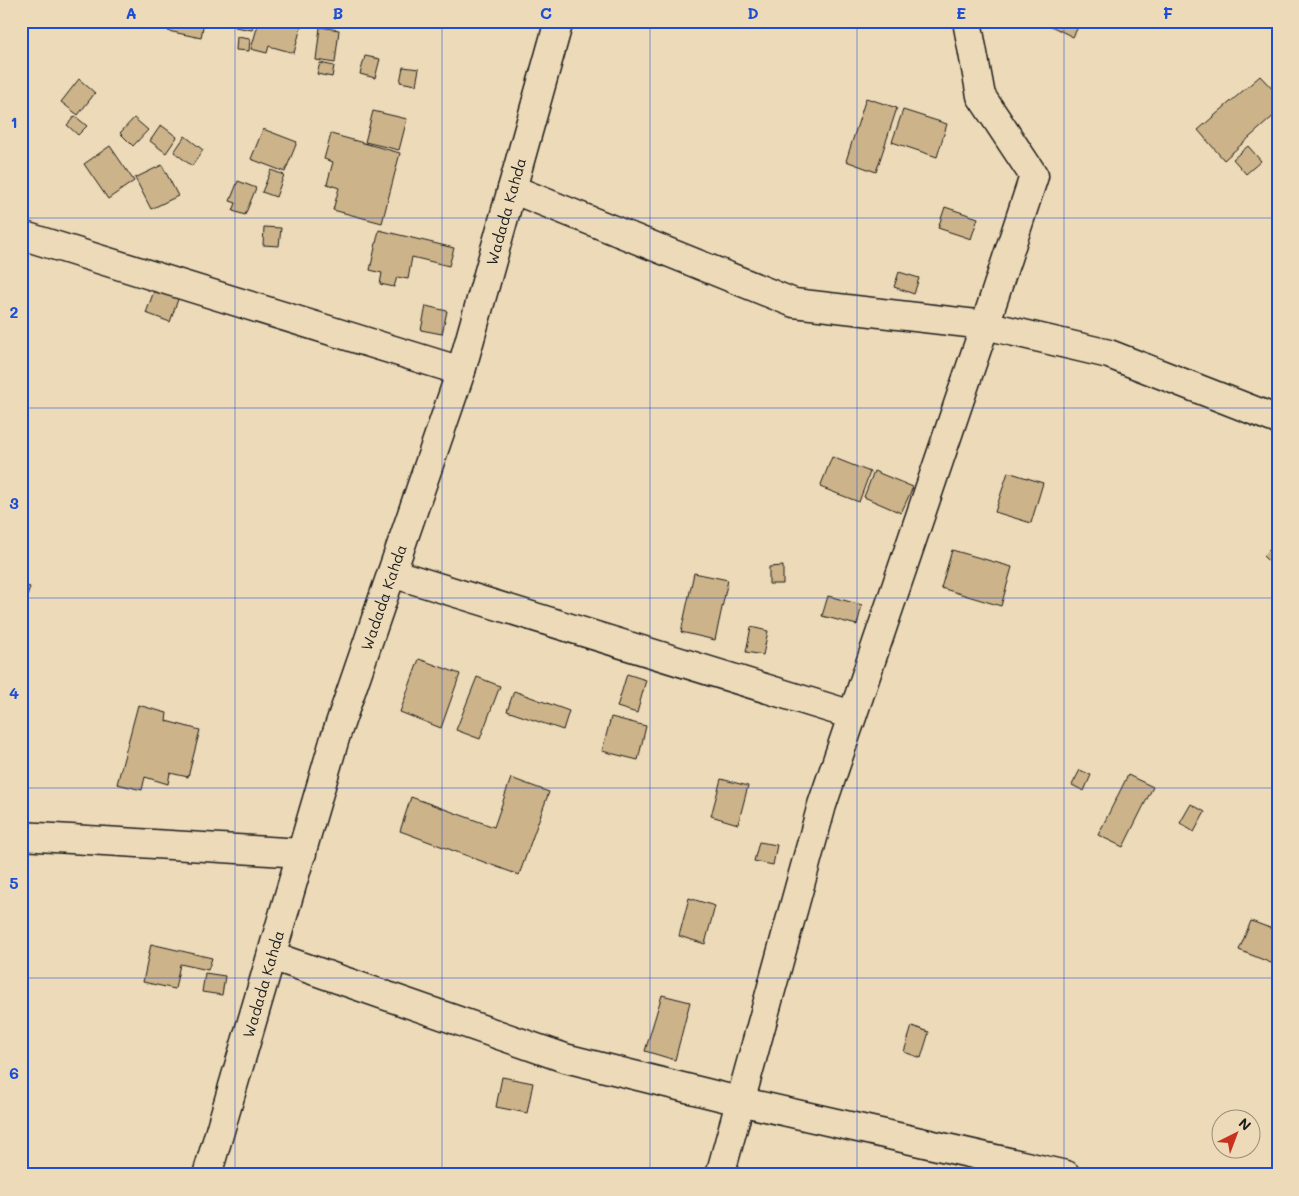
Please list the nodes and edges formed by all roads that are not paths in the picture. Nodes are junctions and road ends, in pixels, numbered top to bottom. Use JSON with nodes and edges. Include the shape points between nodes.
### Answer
{"nodes":[{"id":1,"x":559,"y":21,"type":"edge"},
{"id":2,"x":967,"y":21,"type":"edge"},
{"id":3,"x":512,"y":189,"type":"junction"},
{"id":4,"x":21,"y":235,"type":"edge"},
{"id":5,"x":985,"y":326,"type":"junction"},
{"id":6,"x":461,"y":371,"type":"junction"},
{"id":7,"x":1278,"y":420,"type":"edge"},
{"id":8,"x":392,"y":573,"type":"junction"},
{"id":9,"x":852,"y":715,"type":"junction"},
{"id":10,"x":21,"y":836,"type":"edge"},
{"id":11,"x":302,"y":853,"type":"junction"},
{"id":12,"x":272,"y":956,"type":"junction"},
{"id":13,"x":739,"y":1101,"type":"junction"},
{"id":14,"x":207,"y":1175,"type":"edge"},
{"id":15,"x":720,"y":1175,"type":"edge"},
{"id":16,"x":1066,"y":1175,"type":"edge"}],
"edges":[{"from":1,"to":3,"type":"street","name":"Wadada Kahda"},
{"from":2,"to":5,"type":"street","via":[[981,96],[1034,176]]},
{"from":3,"to":5,"type":"street","via":[[794,303]]},
{"from":3,"to":6,"type":"street","name":"Wadada Kahda"},
{"from":4,"to":6,"type":"street"},
{"from":5,"to":7,"type":"street","via":[[1109,354]]},
{"from":5,"to":9,"type":"street"},
{"from":6,"to":8,"type":"street","name":"Wadada Kahda"},
{"from":8,"to":9,"type":"street"},
{"from":8,"to":11,"type":"street","name":"Wadada Kahda","via":[[335,738]]},
{"from":9,"to":13,"type":"street","via":[[822,805]]},
{"from":10,"to":11,"type":"street"},
{"from":11,"to":12,"type":"street","name":"Wadada Kahda"},
{"from":12,"to":13,"type":"street","via":[[565,1058]]},
{"from":12,"to":14,"type":"street","name":"Wadada Kahda"},
{"from":13,"to":15,"type":"street"},
{"from":13,"to":16,"type":"street"}]}
